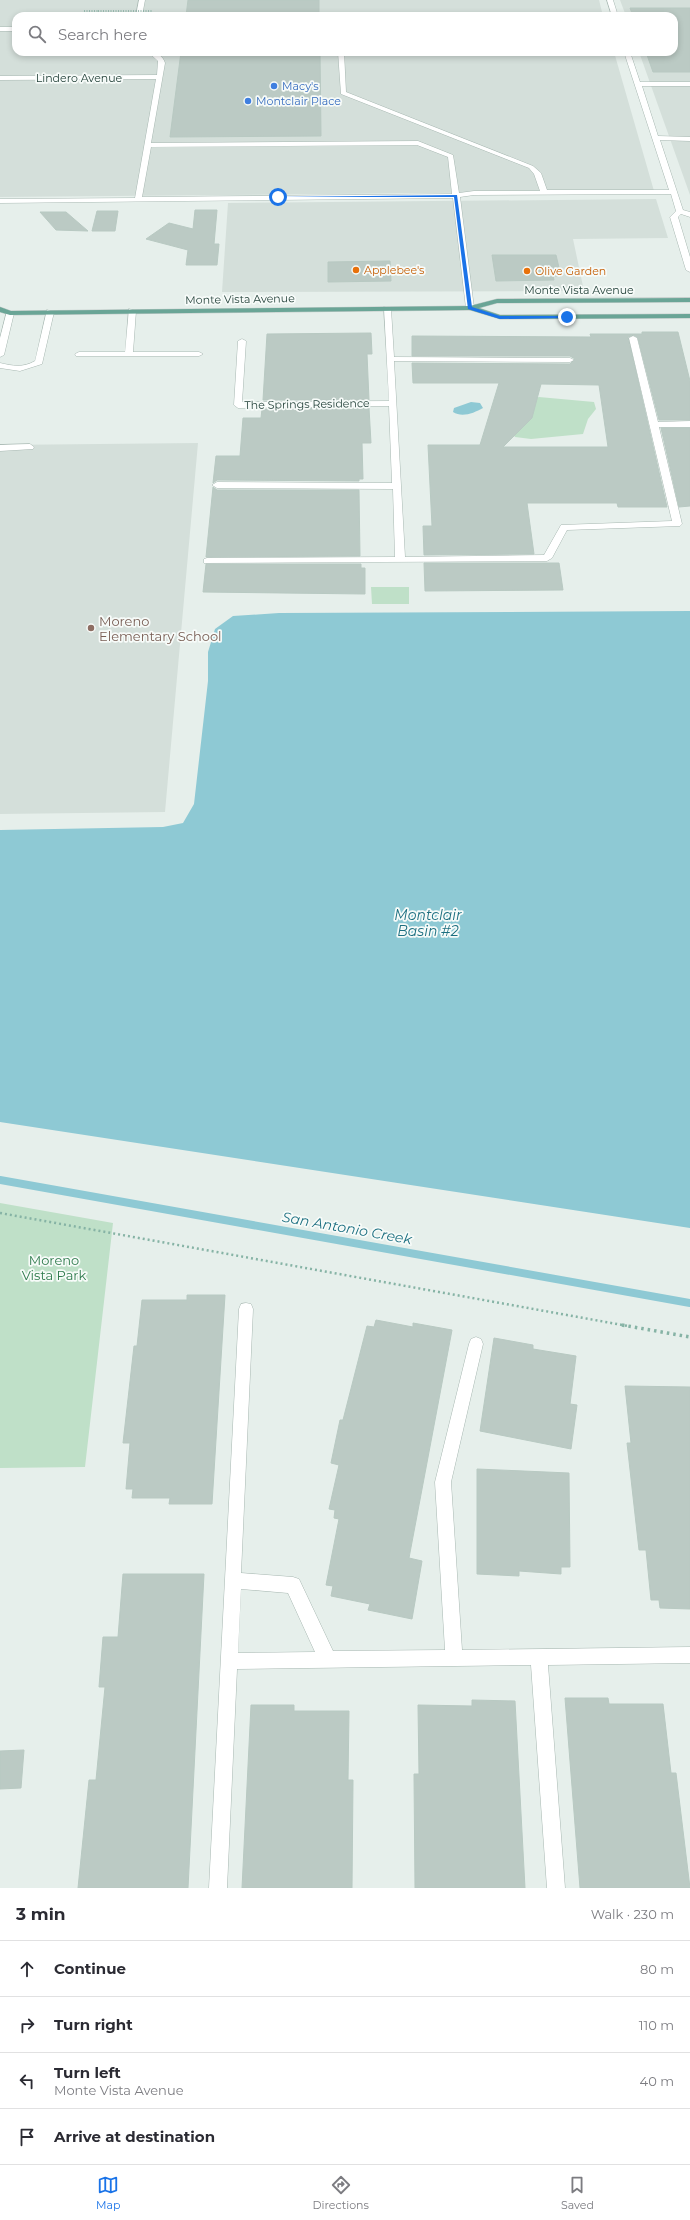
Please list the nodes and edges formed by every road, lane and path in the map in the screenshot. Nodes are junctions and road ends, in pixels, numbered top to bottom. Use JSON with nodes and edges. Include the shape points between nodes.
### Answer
{"nodes":[{"id":1,"x":142,"y":0,"type":"edge"},
{"id":2,"x":610,"y":0,"type":"edge"},
{"id":3,"x":84,"y":11,"type":"dead end"},
{"id":4,"x":152,"y":11,"type":"dead end"},
{"id":5,"x":140,"y":12,"type":"edge"},
{"id":6,"x":614,"y":12,"type":"edge"},
{"id":7,"x":0,"y":29,"type":"edge"},
{"id":8,"x":12,"y":29,"type":"edge"},
{"id":9,"x":156,"y":56,"type":"edge"},
{"id":10,"x":341,"y":56,"type":"edge"},
{"id":11,"x":628,"y":56,"type":"edge"},
{"id":12,"x":159,"y":77,"type":"junction"},
{"id":13,"x":0,"y":78,"type":"edge"},
{"id":14,"x":638,"y":84,"type":"junction"},
{"id":15,"x":690,"y":84,"type":"edge"},
{"id":16,"x":656,"y":138,"type":"junction"},
{"id":17,"x":690,"y":138,"type":"edge"},
{"id":18,"x":148,"y":144,"type":"junction"},
{"id":19,"x":544,"y":192,"type":"junction"},
{"id":20,"x":674,"y":192,"type":"junction"},
{"id":21,"x":456,"y":196,"type":"junction"},
{"id":22,"x":138,"y":200,"type":"junction"},
{"id":23,"x":0,"y":201,"type":"edge"},
{"id":24,"x":680,"y":211,"type":"junction"},
{"id":25,"x":690,"y":215,"type":"edge"},
{"id":26,"x":690,"y":270,"type":"edge"},
{"id":27,"x":690,"y":300,"type":"edge"},
{"id":28,"x":470,"y":308,"type":"junction"},
{"id":29,"x":0,"y":309,"type":"edge"},
{"id":30,"x":387,"y":309,"type":"junction"},
{"id":31,"x":132,"y":311,"type":"junction"},
{"id":32,"x":50,"y":312,"type":"junction"},
{"id":33,"x":10,"y":313,"type":"junction"},
{"id":34,"x":0,"y":316,"type":"edge"},
{"id":35,"x":690,"y":316,"type":"edge"},
{"id":36,"x":633,"y":338,"type":"dead end"},
{"id":37,"x":242,"y":341,"type":"dead end"},
{"id":38,"x":79,"y":354,"type":"dead end"},
{"id":39,"x":129,"y":354,"type":"junction"},
{"id":40,"x":199,"y":354,"type":"dead end"},
{"id":41,"x":0,"y":355,"type":"edge"},
{"id":42,"x":390,"y":359,"type":"junction"},
{"id":43,"x":570,"y":360,"type":"dead end"},
{"id":44,"x":0,"y":364,"type":"edge"},
{"id":45,"x":393,"y":403,"type":"junction"},
{"id":46,"x":690,"y":424,"type":"edge"},
{"id":47,"x":654,"y":425,"type":"junction"},
{"id":48,"x":30,"y":447,"type":"dead end"},
{"id":49,"x":0,"y":448,"type":"edge"},
{"id":50,"x":217,"y":485,"type":"dead end"},
{"id":51,"x":397,"y":486,"type":"junction"},
{"id":52,"x":400,"y":560,"type":"junction"},
{"id":53,"x":207,"y":561,"type":"dead end"},
{"id":54,"x":0,"y":1213,"type":"edge"},
{"id":55,"x":246,"y":1309,"type":"dead end"},
{"id":56,"x":690,"y":1337,"type":"edge"},
{"id":57,"x":476,"y":1344,"type":"dead end"},
{"id":58,"x":232,"y":1580,"type":"junction"},
{"id":59,"x":690,"y":1655,"type":"edge"},
{"id":60,"x":539,"y":1657,"type":"junction"},
{"id":61,"x":454,"y":1658,"type":"junction"},
{"id":62,"x":328,"y":1660,"type":"junction"},
{"id":63,"x":228,"y":1661,"type":"junction"},
{"id":64,"x":218,"y":1888,"type":"edge"},
{"id":65,"x":556,"y":1888,"type":"edge"}],
"edges":[{"from":1,"to":5,"type":"street"},
{"from":2,"to":6,"type":"street"},
{"from":3,"to":4,"type":"path","bridge":true},
{"from":7,"to":8,"type":"street"},
{"from":9,"to":12,"type":"street","via":[[161,60]]},
{"from":10,"to":19,"type":"street","via":[[343,93],[531,167],[537,173]]},
{"from":11,"to":14,"type":"street"},
{"from":12,"to":13,"type":"street","name":"Lindero Avenue"},
{"from":12,"to":18,"type":"street"},
{"from":14,"to":15,"type":"street"},
{"from":14,"to":16,"type":"street"},
{"from":16,"to":17,"type":"street"},
{"from":16,"to":20,"type":"street"},
{"from":18,"to":21,"type":"street","via":[[418,144],[451,156]]},
{"from":18,"to":22,"type":"street"},
{"from":19,"to":20,"type":"street"},
{"from":19,"to":21,"type":"street","via":[[474,193]]},
{"from":20,"to":24,"type":"street"},
{"from":21,"to":22,"type":"street"},
{"from":21,"to":28,"type":"street"},
{"from":22,"to":23,"type":"street"},
{"from":24,"to":25,"type":"street"},
{"from":24,"to":26,"type":"street","via":[[674,217]]},
{"from":27,"to":28,"type":"main road","name":"Monte Vista Avenue","via":[[497,300]]},
{"from":28,"to":30,"type":"main road","name":"Monte Vista Avenue"},
{"from":28,"to":35,"type":"main road","name":"Monte Vista Avenue","via":[[500,317]]},
{"from":29,"to":33,"type":"main road","name":"Monte Vista Avenue"},
{"from":30,"to":31,"type":"main road","name":"Monte Vista Avenue"},
{"from":30,"to":42,"type":"street"},
{"from":31,"to":32,"type":"main road","name":"Monte Vista Avenue"},
{"from":31,"to":39,"type":"street"},
{"from":32,"to":33,"type":"main road","name":"Monte Vista Avenue"},
{"from":32,"to":44,"type":"street","via":[[39,362],[29,367],[5,368]]},
{"from":33,"to":34,"type":"main road","name":"Monte Vista Avenue"},
{"from":33,"to":41,"type":"street"},
{"from":36,"to":47,"type":"street"},
{"from":37,"to":45,"type":"street","name":"The Springs Residence","via":[[238,405]]},
{"from":38,"to":39,"type":"street"},
{"from":39,"to":40,"type":"street"},
{"from":42,"to":43,"type":"street"},
{"from":42,"to":45,"type":"street"},
{"from":45,"to":51,"type":"street"},
{"from":46,"to":47,"type":"street"},
{"from":47,"to":52,"type":"street","via":[[677,524],[564,527],[547,558]]},
{"from":48,"to":49,"type":"street"},
{"from":50,"to":51,"type":"street"},
{"from":51,"to":52,"type":"street"},
{"from":52,"to":53,"type":"street"},
{"from":54,"to":56,"type":"path"},
{"from":55,"to":58,"type":"street"},
{"from":57,"to":61,"type":"street","via":[[443,1482]]},
{"from":58,"to":62,"type":"street","via":[[293,1585]]},
{"from":58,"to":63,"type":"street"},
{"from":59,"to":60,"type":"street"},
{"from":60,"to":61,"type":"street"},
{"from":60,"to":65,"type":"street"},
{"from":61,"to":62,"type":"street"},
{"from":62,"to":63,"type":"street"},
{"from":63,"to":64,"type":"street"}]}
